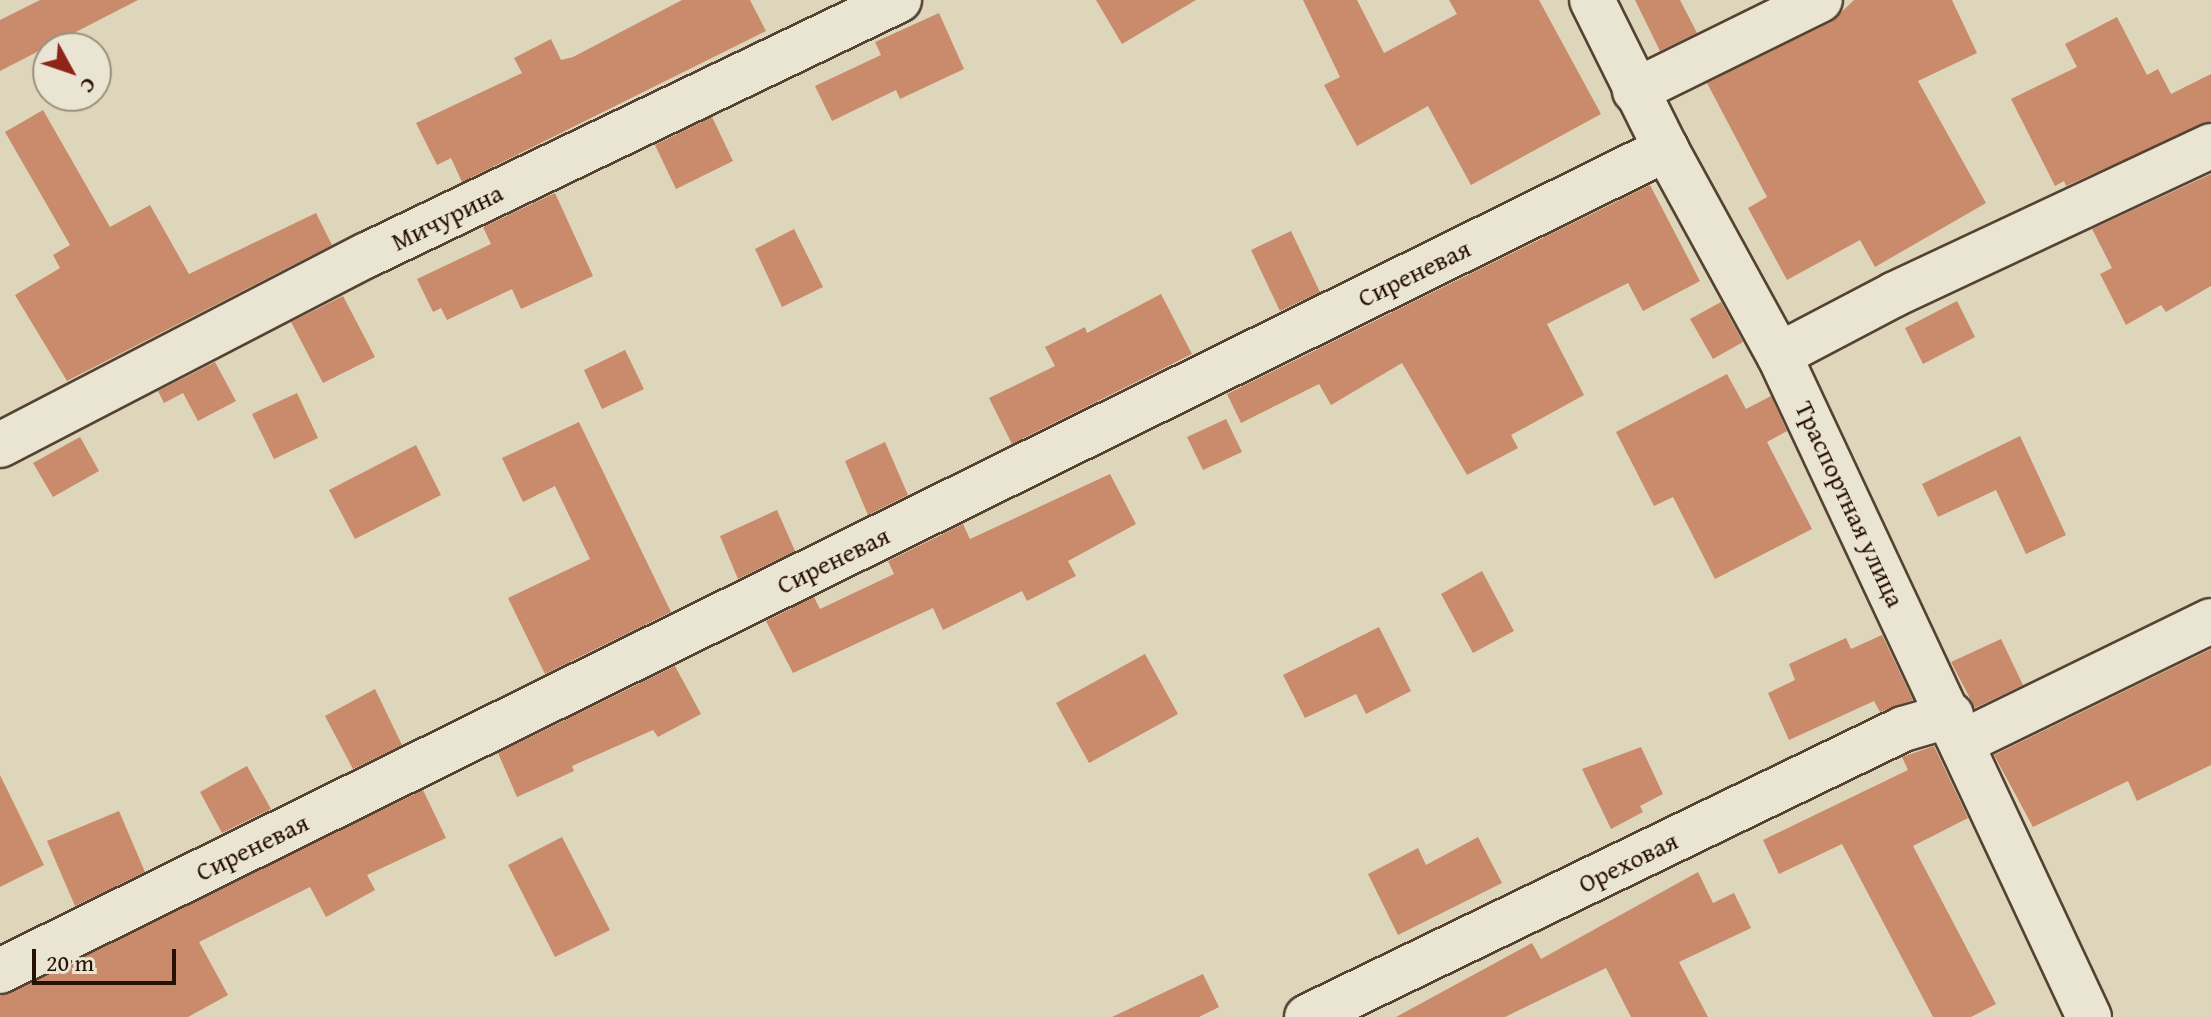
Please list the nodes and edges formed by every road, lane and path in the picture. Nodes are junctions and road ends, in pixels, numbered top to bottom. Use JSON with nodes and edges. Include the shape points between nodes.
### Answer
{"nodes":[{"id":1,"x":899,"y":0,"type":"edge"},
{"id":2,"x":1592,"y":0,"type":"edge"},
{"id":3,"x":1820,"y":0,"type":"edge"},
{"id":4,"x":1635,"y":91,"type":"junction"},
{"id":5,"x":2211,"y":146,"type":"edge"},
{"id":6,"x":1666,"y":149,"type":"junction"},
{"id":7,"x":1779,"y":355,"type":"junction"},
{"id":8,"x":0,"y":445,"type":"edge"},
{"id":9,"x":2211,"y":621,"type":"edge"},
{"id":10,"x":1957,"y":729,"type":"junction"},
{"id":11,"x":0,"y":971,"type":"edge"},
{"id":12,"x":1307,"y":1017,"type":"edge"},
{"id":13,"x":2089,"y":1017,"type":"edge"}],
"edges":[{"from":1,"to":8,"type":"street","name":"Мичурина","via":[[367,255]]},
{"from":2,"to":4,"type":"street","name":"Траспортная улица"},
{"from":3,"to":4,"type":"street"},
{"from":4,"to":6,"type":"street","name":"Траспортная улица"},
{"from":5,"to":7,"type":"street","via":[[1895,294]]},
{"from":6,"to":7,"type":"street","name":"Траспортная улица"},
{"from":6,"to":11,"type":"street","name":"Сиреневая"},
{"from":7,"to":10,"type":"street","name":"Траспортная улица"},
{"from":9,"to":10,"type":"street","name":"Ореховая"},
{"from":10,"to":12,"type":"street","name":"Ореховая","via":[[1903,729]]},
{"from":10,"to":13,"type":"street","name":"Траспортная улица"}]}
